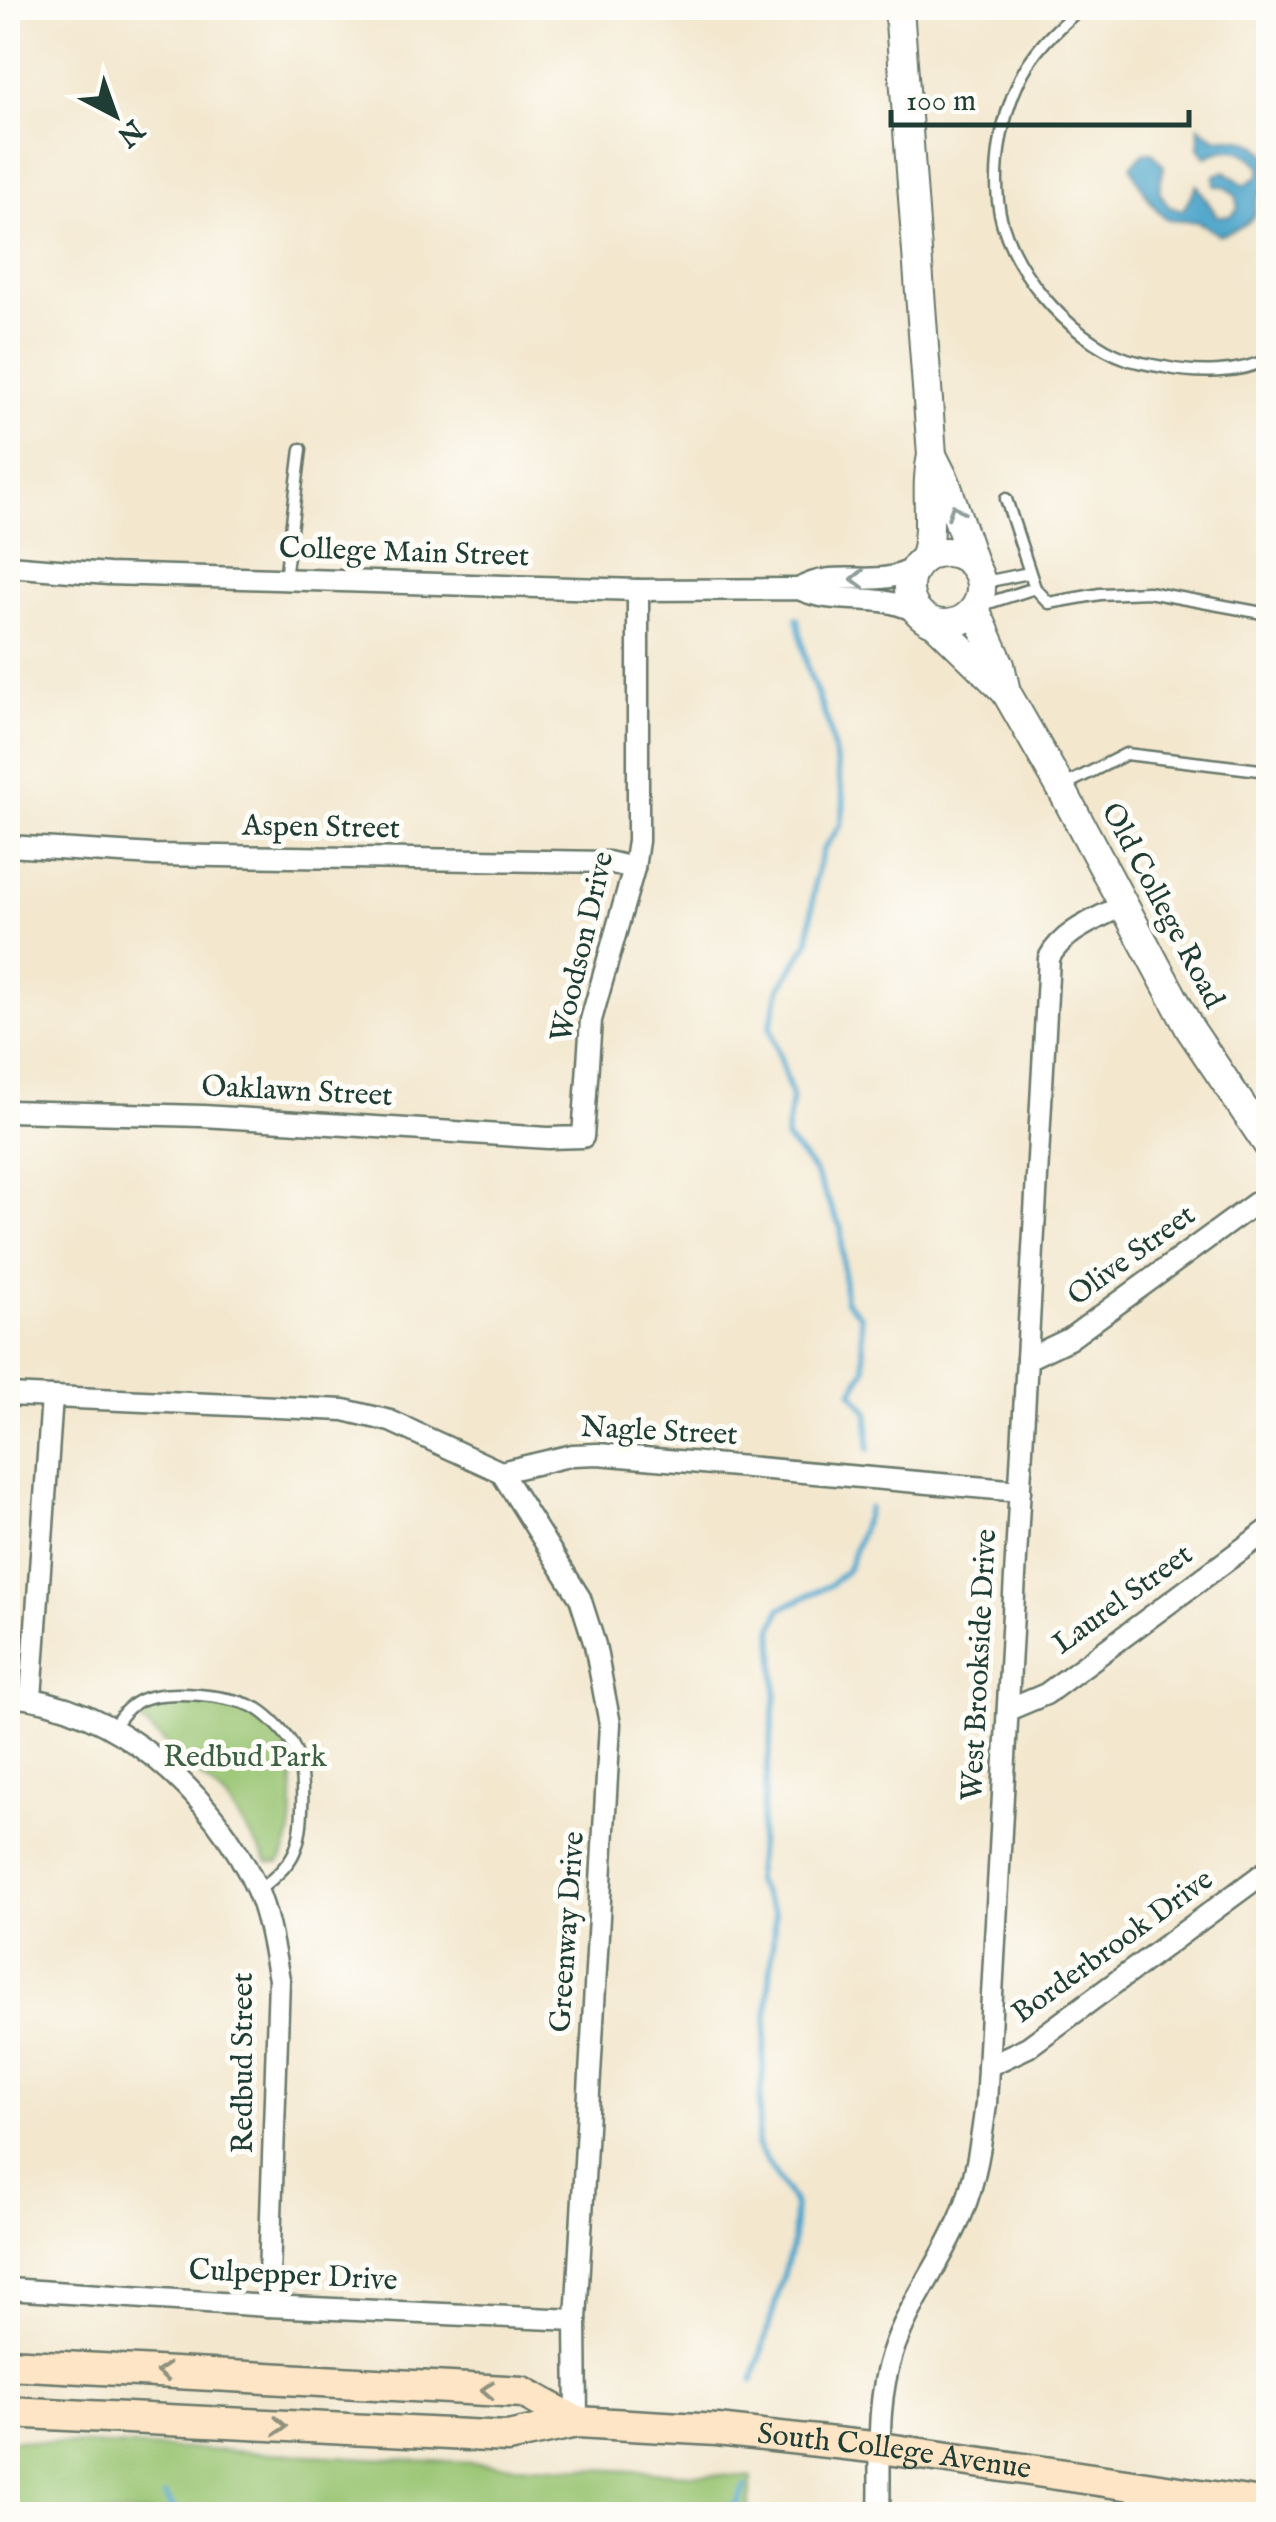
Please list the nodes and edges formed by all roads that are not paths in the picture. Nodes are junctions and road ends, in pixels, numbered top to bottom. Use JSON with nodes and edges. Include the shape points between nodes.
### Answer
{"nodes":[{"id":1,"x":899,"y":8,"type":"edge"},
{"id":2,"x":1081,"y":8,"type":"edge"},
{"id":3,"x":1268,"y":359,"type":"edge"},
{"id":4,"x":300,"y":449,"type":"dead end"},
{"id":5,"x":932,"y":454,"type":"junction"},
{"id":6,"x":1006,"y":500,"type":"dead end"},
{"id":7,"x":920,"y":562,"type":"junction"},
{"id":8,"x":8,"y":566,"type":"edge"},
{"id":9,"x":977,"y":573,"type":"junction"},
{"id":10,"x":1029,"y":574,"type":"junction"},
{"id":11,"x":285,"y":579,"type":"junction"},
{"id":12,"x":1035,"y":588,"type":"junction"},
{"id":13,"x":799,"y":589,"type":"junction"},
{"id":14,"x":638,"y":590,"type":"junction"},
{"id":15,"x":975,"y":608,"type":"junction"},
{"id":16,"x":1268,"y":614,"type":"edge"},
{"id":17,"x":926,"y":618,"type":"junction"},
{"id":18,"x":1006,"y":692,"type":"junction"},
{"id":19,"x":1268,"y":772,"type":"edge"},
{"id":20,"x":1061,"y":788,"type":"junction"},
{"id":21,"x":8,"y":846,"type":"edge"},
{"id":22,"x":634,"y":868,"type":"junction"},
{"id":23,"x":1123,"y":905,"type":"junction"},
{"id":24,"x":8,"y":1111,"type":"edge"},
{"id":25,"x":583,"y":1137,"type":"joint"},
{"id":26,"x":1268,"y":1146,"type":"edge"},
{"id":27,"x":1268,"y":1194,"type":"edge"},
{"id":28,"x":1027,"y":1360,"type":"junction"},
{"id":29,"x":8,"y":1395,"type":"edge"},
{"id":30,"x":52,"y":1398,"type":"junction"},
{"id":31,"x":501,"y":1472,"type":"junction"},
{"id":32,"x":1020,"y":1491,"type":"junction"},
{"id":33,"x":1268,"y":1530,"type":"edge"},
{"id":34,"x":8,"y":1696,"type":"edge"},
{"id":35,"x":31,"y":1698,"type":"junction"},
{"id":36,"x":1008,"y":1710,"type":"junction"},
{"id":37,"x":112,"y":1728,"type":"junction"},
{"id":38,"x":1268,"y":1870,"type":"edge"},
{"id":39,"x":258,"y":1891,"type":"junction"},
{"id":40,"x":988,"y":2066,"type":"junction"},
{"id":41,"x":8,"y":2289,"type":"edge"},
{"id":42,"x":268,"y":2306,"type":"junction"},
{"id":43,"x":576,"y":2320,"type":"junction"},
{"id":44,"x":8,"y":2364,"type":"edge"},
{"id":45,"x":8,"y":2412,"type":"edge"},
{"id":46,"x":578,"y":2422,"type":"junction"},
{"id":47,"x":881,"y":2448,"type":"junction"},
{"id":48,"x":1168,"y":2502,"type":"edge"},
{"id":49,"x":1268,"y":2505,"type":"edge"},
{"id":50,"x":879,"y":2514,"type":"edge"}],
"edges":[{"from":1,"to":5,"type":"street"},
{"from":2,"to":3,"type":"lane","via":[[1048,36],[1019,80],[1002,130],[998,203],[1036,290],[1076,331],[1126,359],[1192,373]]},
{"from":4,"to":11,"type":"lane"},
{"from":5,"to":7,"type":"street","via":[[929,527]]},
{"from":9,"to":5,"type":"street","one_way":true},
{"from":6,"to":10,"type":"lane"},
{"from":7,"to":9,"type":"street","via":[[958,554]]},
{"from":7,"to":13,"type":"street","name":"College Main Street","one_way":true,"via":[[895,578],[814,580]]},
{"from":7,"to":17,"type":"street","via":[[908,590]]},
{"from":8,"to":11,"type":"street","name":"College Main Street"},
{"from":9,"to":10,"type":"lane","via":[[994,580]]},
{"from":9,"to":15,"type":"street"},
{"from":10,"to":12,"type":"lane"},
{"from":11,"to":14,"type":"street","name":"College Main Street"},
{"from":12,"to":15,"type":"lane"},
{"from":12,"to":16,"type":"lane","via":[[1049,603],[1148,592]]},
{"from":13,"to":14,"type":"street","name":"College Main Street"},
{"from":13,"to":17,"type":"street","name":"College Main Street","via":[[888,600]]},
{"from":14,"to":22,"type":"street","name":"Woodson Drive"},
{"from":15,"to":17,"type":"street","via":[[957,622]]},
{"from":15,"to":18,"type":"street","name":"Old College Road"},
{"from":17,"to":18,"type":"street","name":"Old College Road"},
{"from":18,"to":20,"type":"street","name":"Old College Road"},
{"from":19,"to":20,"type":"lane","via":[[1126,754]]},
{"from":20,"to":23,"type":"street","name":"Old College Road"},
{"from":21,"to":22,"type":"street","name":"Aspen Street","via":[[154,856],[608,862]]},
{"from":22,"to":25,"type":"street","name":"Woodson Drive","via":[[591,1020]]},
{"from":23,"to":26,"type":"street","name":"Old College Road","via":[[1190,1029]]},
{"from":23,"to":28,"type":"street","name":"West Brookside Drive","via":[[1066,937],[1049,958]]},
{"from":24,"to":25,"type":"street","name":"Oaklawn Street"},
{"from":27,"to":28,"type":"street","name":"Olive Street","via":[[1069,1339]]},
{"from":28,"to":32,"type":"street","name":"West Brookside Drive"},
{"from":29,"to":30,"type":"street"},
{"from":30,"to":31,"type":"street","via":[[344,1410],[390,1422]]},
{"from":30,"to":35,"type":"street"},
{"from":31,"to":32,"type":"street","name":"Nagle Street","via":[[598,1454]]},
{"from":31,"to":43,"type":"street","name":"Greenway Drive","via":[[580,1598],[610,1724]]},
{"from":32,"to":36,"type":"street","name":"West Brookside Drive"},
{"from":33,"to":36,"type":"street","name":"Laurel Street","via":[[1046,1694]]},
{"from":34,"to":35,"type":"street","name":"Redbud Street"},
{"from":35,"to":37,"type":"street","name":"Redbud Street"},
{"from":36,"to":40,"type":"street","name":"West Brookside Drive"},
{"from":37,"to":39,"type":"street","name":"Redbud Street","via":[[182,1783],[214,1819]]},
{"from":37,"to":39,"type":"lane","via":[[143,1698],[186,1694],[258,1710],[290,1742],[300,1768],[301,1832],[286,1869]]},
{"from":38,"to":40,"type":"street","name":"Borderbrook Drive","via":[[1028,2048]]},
{"from":39,"to":42,"type":"street","name":"Redbud Street","via":[[278,1980]]},
{"from":40,"to":47,"type":"street","name":"West Brookside Drive","via":[[976,2174],[891,2356]]},
{"from":41,"to":42,"type":"street","name":"Culpepper Drive"},
{"from":42,"to":43,"type":"street","name":"Culpepper Drive"},
{"from":43,"to":46,"type":"street","name":"Greenway Drive"},
{"from":46,"to":44,"type":"main road","name":"South College Avenue","one_way":true,"via":[[523,2392]]},
{"from":45,"to":46,"type":"main road","name":"South College Avenue","one_way":true,"via":[[508,2437]]},
{"from":46,"to":47,"type":"main road","name":"South College Avenue"},
{"from":47,"to":48,"type":"main road","name":"South College Avenue"},
{"from":47,"to":50,"type":"street","name":"West Brookside Drive"},
{"from":48,"to":49,"type":"main road","name":"South College Avenue"}]}
